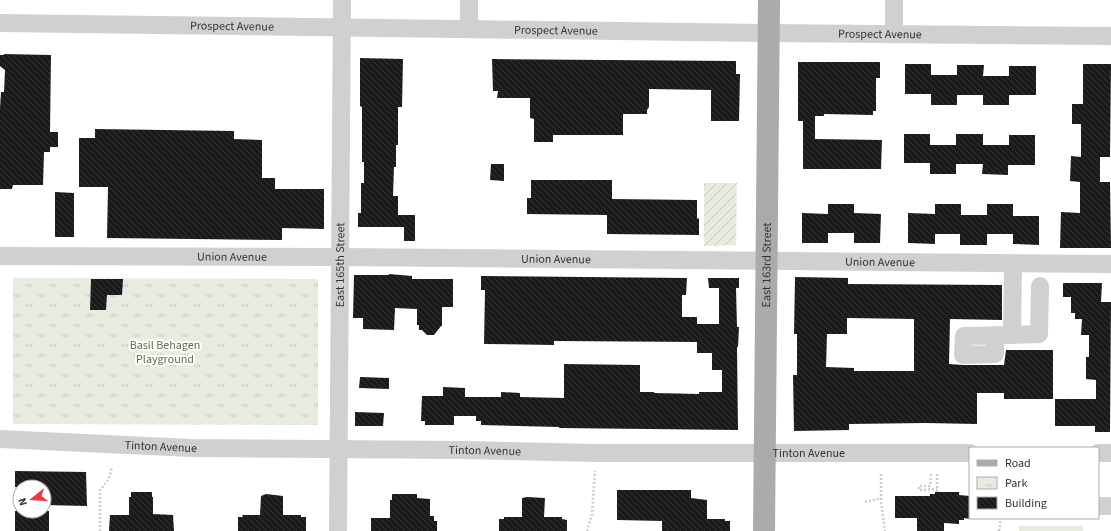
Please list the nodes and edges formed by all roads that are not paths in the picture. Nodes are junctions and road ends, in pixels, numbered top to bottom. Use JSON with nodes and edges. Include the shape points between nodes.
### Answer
{"nodes":[{"id":1,"x":342,"y":0,"type":"edge"},
{"id":2,"x":469,"y":0,"type":"edge"},
{"id":3,"x":769,"y":0,"type":"edge"},
{"id":4,"x":894,"y":0,"type":"edge"},
{"id":5,"x":0,"y":23,"type":"edge"},
{"id":6,"x":343,"y":28,"type":"junction"},
{"id":7,"x":469,"y":29,"type":"junction"},
{"id":8,"x":768,"y":33,"type":"junction"},
{"id":9,"x":894,"y":33,"type":"junction"},
{"id":10,"x":1111,"y":36,"type":"edge"},
{"id":11,"x":0,"y":256,"type":"edge"},
{"id":12,"x":340,"y":257,"type":"junction"},
{"id":13,"x":766,"y":262,"type":"junction"},
{"id":14,"x":1013,"y":264,"type":"junction"},
{"id":15,"x":1111,"y":264,"type":"edge"},
{"id":16,"x":1040,"y":286,"type":"dead end"},
{"id":17,"x":0,"y":440,"type":"edge"},
{"id":18,"x":339,"y":449,"type":"junction"},
{"id":19,"x":969,"y":453,"type":"edge"},
{"id":20,"x":1099,"y":453,"type":"edge"},
{"id":21,"x":1111,"y":453,"type":"edge"},
{"id":22,"x":765,"y":454,"type":"junction"},
{"id":23,"x":1099,"y":506,"type":"edge"},
{"id":24,"x":1111,"y":506,"type":"edge"},
{"id":25,"x":338,"y":531,"type":"edge"},
{"id":26,"x":764,"y":531,"type":"edge"}],
"edges":[{"from":1,"to":6,"type":"street","name":"East 165th Street"},
{"from":2,"to":7,"type":"street"},
{"from":3,"to":8,"type":"main road","name":"East 163rd Street"},
{"from":4,"to":9,"type":"street"},
{"from":5,"to":6,"type":"street","name":"Prospect Avenue"},
{"from":6,"to":7,"type":"street","name":"Prospect Avenue"},
{"from":6,"to":12,"type":"street","name":"East 165th Street"},
{"from":7,"to":8,"type":"street","name":"Prospect Avenue"},
{"from":8,"to":9,"type":"street","name":"Prospect Avenue"},
{"from":8,"to":13,"type":"main road","name":"East 163rd Street"},
{"from":9,"to":10,"type":"street","name":"Prospect Avenue"},
{"from":11,"to":12,"type":"street","name":"Union Avenue"},
{"from":12,"to":13,"type":"street","name":"Union Avenue"},
{"from":12,"to":18,"type":"street","name":"East 165th Street"},
{"from":13,"to":14,"type":"street","name":"Union Avenue"},
{"from":13,"to":22,"type":"main road","name":"East 163rd Street"},
{"from":14,"to":15,"type":"street","name":"Union Avenue"},
{"from":14,"to":16,"type":"street","via":[[1004,335],[1039,334]]},
{"from":17,"to":18,"type":"street","name":"Tinton Avenue","via":[[191,448]]},
{"from":18,"to":22,"type":"street","name":"Tinton Avenue"},
{"from":18,"to":25,"type":"street","name":"East 165th Street"},
{"from":19,"to":22,"type":"street","name":"Tinton Avenue"},
{"from":20,"to":21,"type":"street"},
{"from":22,"to":26,"type":"main road","name":"East 163rd Street"},
{"from":23,"to":24,"type":"street"}]}
